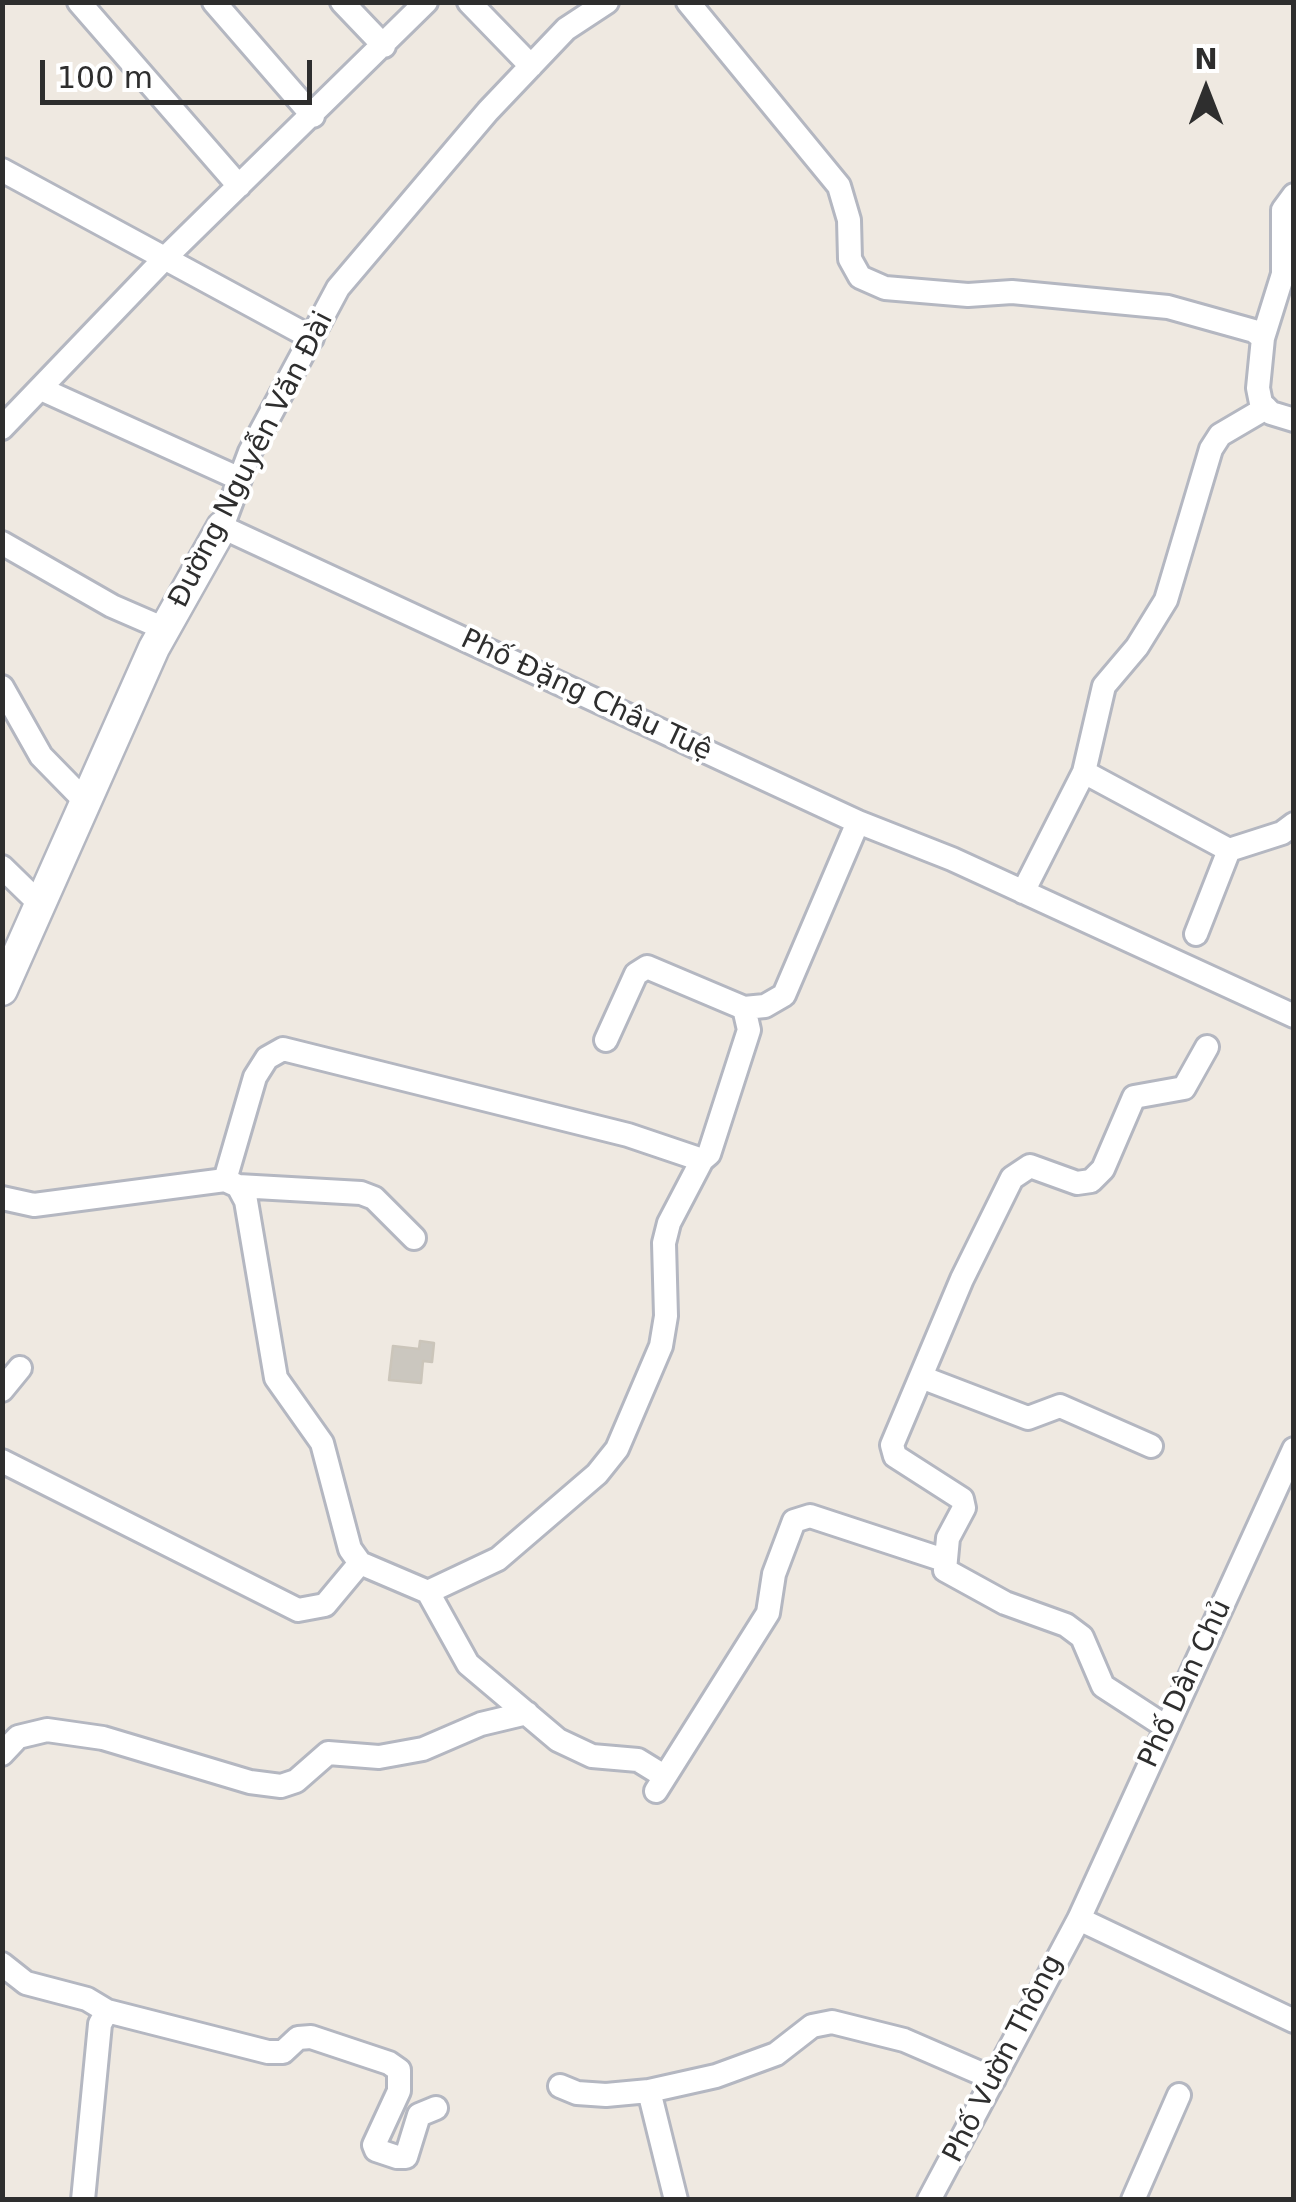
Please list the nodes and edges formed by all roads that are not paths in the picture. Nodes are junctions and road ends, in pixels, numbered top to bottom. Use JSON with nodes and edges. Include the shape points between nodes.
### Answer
{"nodes":[{"id":1,"x":78,"y":2,"type":"edge"},
{"id":2,"x":214,"y":2,"type":"edge"},
{"id":3,"x":342,"y":2,"type":"edge"},
{"id":4,"x":426,"y":2,"type":"edge"},
{"id":5,"x":470,"y":2,"type":"edge"},
{"id":6,"x":608,"y":2,"type":"edge"},
{"id":7,"x":688,"y":2,"type":"edge"},
{"id":8,"x":384,"y":46,"type":"junction"},
{"id":9,"x":531,"y":66,"type":"junction"},
{"id":10,"x":313,"y":116,"type":"junction"},
{"id":11,"x":2,"y":170,"type":"edge"},
{"id":12,"x":239,"y":186,"type":"junction"},
{"id":13,"x":1294,"y":195,"type":"edge"},
{"id":14,"x":165,"y":258,"type":"junction"},
{"id":15,"x":312,"y":338,"type":"junction"},
{"id":16,"x":1263,"y":338,"type":"junction"},
{"id":17,"x":41,"y":389,"type":"junction"},
{"id":18,"x":1266,"y":408,"type":"junction"},
{"id":19,"x":1294,"y":420,"type":"edge"},
{"id":20,"x":2,"y":428,"type":"edge"},
{"id":21,"x":240,"y":479,"type":"junction"},
{"id":22,"x":222,"y":527,"type":"junction"},
{"id":23,"x":2,"y":543,"type":"edge"},
{"id":24,"x":165,"y":629,"type":"junction"},
{"id":25,"x":2,"y":686,"type":"edge"},
{"id":26,"x":1084,"y":772,"type":"junction"},
{"id":27,"x":86,"y":801,"type":"junction"},
{"id":28,"x":858,"y":822,"type":"junction"},
{"id":29,"x":1294,"y":824,"type":"edge"},
{"id":30,"x":1230,"y":850,"type":"junction"},
{"id":31,"x":2,"y":867,"type":"edge"},
{"id":32,"x":1020,"y":890,"type":"junction"},
{"id":33,"x":40,"y":904,"type":"junction"},
{"id":34,"x":1196,"y":934,"type":"dead end"},
{"id":35,"x":2,"y":990,"type":"edge"},
{"id":36,"x":744,"y":1008,"type":"junction"},
{"id":37,"x":1294,"y":1016,"type":"edge"},
{"id":38,"x":606,"y":1040,"type":"dead end"},
{"id":39,"x":1206,"y":1047,"type":"dead end"},
{"id":40,"x":702,"y":1160,"type":"junction"},
{"id":41,"x":232,"y":1183,"type":"junction"},
{"id":42,"x":2,"y":1198,"type":"edge"},
{"id":43,"x":414,"y":1238,"type":"dead end"},
{"id":44,"x":20,"y":1368,"type":"dead end"},
{"id":45,"x":921,"y":1376,"type":"junction"},
{"id":46,"x":2,"y":1390,"type":"edge"},
{"id":47,"x":1151,"y":1446,"type":"dead end"},
{"id":48,"x":1294,"y":1449,"type":"edge"},
{"id":49,"x":2,"y":1461,"type":"edge"},
{"id":50,"x":944,"y":1560,"type":"junction"},
{"id":51,"x":360,"y":1563,"type":"junction"},
{"id":52,"x":428,"y":1592,"type":"junction"},
{"id":53,"x":527,"y":1713,"type":"junction"},
{"id":54,"x":1166,"y":1727,"type":"junction"},
{"id":55,"x":2,"y":1754,"type":"edge"},
{"id":56,"x":1079,"y":1919,"type":"junction"},
{"id":57,"x":2,"y":1964,"type":"edge"},
{"id":58,"x":107,"y":2012,"type":"junction"},
{"id":59,"x":1294,"y":2020,"type":"edge"},
{"id":60,"x":994,"y":2079,"type":"junction"},
{"id":61,"x":560,"y":2086,"type":"dead end"},
{"id":62,"x":650,"y":2092,"type":"junction"},
{"id":63,"x":1178,"y":2095,"type":"dead end"},
{"id":64,"x":436,"y":2108,"type":"dead end"},
{"id":65,"x":82,"y":2200,"type":"edge"},
{"id":66,"x":676,"y":2200,"type":"edge"},
{"id":67,"x":929,"y":2200,"type":"edge"},
{"id":68,"x":1133,"y":2200,"type":"edge"}],
"edges":[{"from":1,"to":12,"type":"street"},
{"from":2,"to":10,"type":"street"},
{"from":3,"to":8,"type":"street"},
{"from":4,"to":8,"type":"street"},
{"from":5,"to":9,"type":"street"},
{"from":6,"to":9,"type":"street","name":"Đường Nguyễn Văn Đài","via":[[566,30]]},
{"from":7,"to":16,"type":"street","via":[[839,186],[850,259],[860,277],[884,288],[1168,307]]},
{"from":8,"to":10,"type":"street"},
{"from":9,"to":15,"type":"street","name":"Đường Nguyễn Văn Đài","via":[[338,288]]},
{"from":10,"to":12,"type":"street"},
{"from":11,"to":14,"type":"street"},
{"from":12,"to":14,"type":"street"},
{"from":13,"to":16,"type":"street","via":[[1283,210],[1283,274]]},
{"from":14,"to":15,"type":"street"},
{"from":14,"to":17,"type":"street"},
{"from":15,"to":21,"type":"street","name":"Đường Nguyễn Văn Đài"},
{"from":16,"to":18,"type":"street","via":[[1258,388]]},
{"from":17,"to":20,"type":"street"},
{"from":17,"to":21,"type":"street"},
{"from":18,"to":19,"type":"street"},
{"from":18,"to":26,"type":"street","via":[[1220,435],[1211,448],[1171,587],[1138,648],[1104,686]]},
{"from":21,"to":22,"type":"street","name":"Đường Nguyễn Văn Đài"},
{"from":22,"to":24,"type":"street","name":"Đường Nguyễn Văn Đài"},
{"from":22,"to":28,"type":"street","name":"Phố Đặng Châu Tuệ"},
{"from":23,"to":24,"type":"street"},
{"from":24,"to":27,"type":"street","name":"Đường Nguyễn Văn Đài"},
{"from":25,"to":27,"type":"street","via":[[41,756]]},
{"from":26,"to":30,"type":"street"},
{"from":26,"to":32,"type":"street"},
{"from":27,"to":33,"type":"street","name":"Đường Nguyễn Văn Đài"},
{"from":28,"to":32,"type":"street","name":"Phố Đặng Châu Tuệ"},
{"from":28,"to":36,"type":"street","via":[[784,995]]},
{"from":29,"to":30,"type":"street"},
{"from":30,"to":34,"type":"street"},
{"from":31,"to":33,"type":"street"},
{"from":32,"to":37,"type":"street"},
{"from":33,"to":35,"type":"street","name":"Đường Nguyễn Văn Đài"},
{"from":36,"to":38,"type":"street","via":[[648,967],[636,974]]},
{"from":36,"to":40,"type":"street","via":[[750,1030]]},
{"from":39,"to":45,"type":"street","via":[[1184,1088],[1134,1098],[1091,1181],[1078,1183],[1030,1166],[1012,1178]]},
{"from":40,"to":41,"type":"street","via":[[628,1134],[284,1048],[254,1077]]},
{"from":40,"to":52,"type":"street","via":[[669,1223],[661,1346],[618,1449],[498,1558]]},
{"from":41,"to":42,"type":"street","via":[[34,1206]]},
{"from":41,"to":43,"type":"street","via":[[361,1193]]},
{"from":41,"to":51,"type":"street","via":[[246,1201],[276,1378],[322,1442],[350,1548]]},
{"from":44,"to":46,"type":"street"},
{"from":45,"to":47,"type":"street","via":[[1028,1418],[1060,1406]]},
{"from":45,"to":50,"type":"street","via":[[892,1445],[895,1456],[962,1499]]},
{"from":48,"to":54,"type":"street","name":"Phố Dân Chủ"},
{"from":49,"to":51,"type":"street","via":[[298,1610],[324,1605]]},
{"from":50,"to":53,"type":"street","via":[[810,1516],[794,1522],[774,1574],[768,1614],[660,1784],[638,1760],[592,1756],[558,1740]]},
{"from":50,"to":54,"type":"street","via":[[946,1570],[969,1585],[1082,1637],[1102,1686]]},
{"from":51,"to":52,"type":"street"},
{"from":52,"to":53,"type":"street","via":[[468,1664]]},
{"from":53,"to":55,"type":"street","via":[[424,1748],[379,1757],[328,1753],[281,1786],[103,1738],[47,1730],[18,1736]]},
{"from":54,"to":56,"type":"street","name":"Phố Dân Chủ"},
{"from":56,"to":59,"type":"street"},
{"from":56,"to":60,"type":"street","name":"Phố Vườn Thông"},
{"from":57,"to":58,"type":"street","via":[[26,1984]]},
{"from":58,"to":64,"type":"street","via":[[276,2052],[311,2037],[390,2063],[399,2070],[399,2090],[376,2150],[406,2156],[418,2115]]},
{"from":58,"to":65,"type":"street","via":[[100,2024]]},
{"from":60,"to":62,"type":"street","via":[[904,2040],[832,2022],[812,2026],[776,2054]]},
{"from":60,"to":67,"type":"street","name":"Phố Vườn Thông"},
{"from":61,"to":62,"type":"street","via":[[606,2095]]},
{"from":62,"to":66,"type":"street"},
{"from":63,"to":68,"type":"street"}]}
